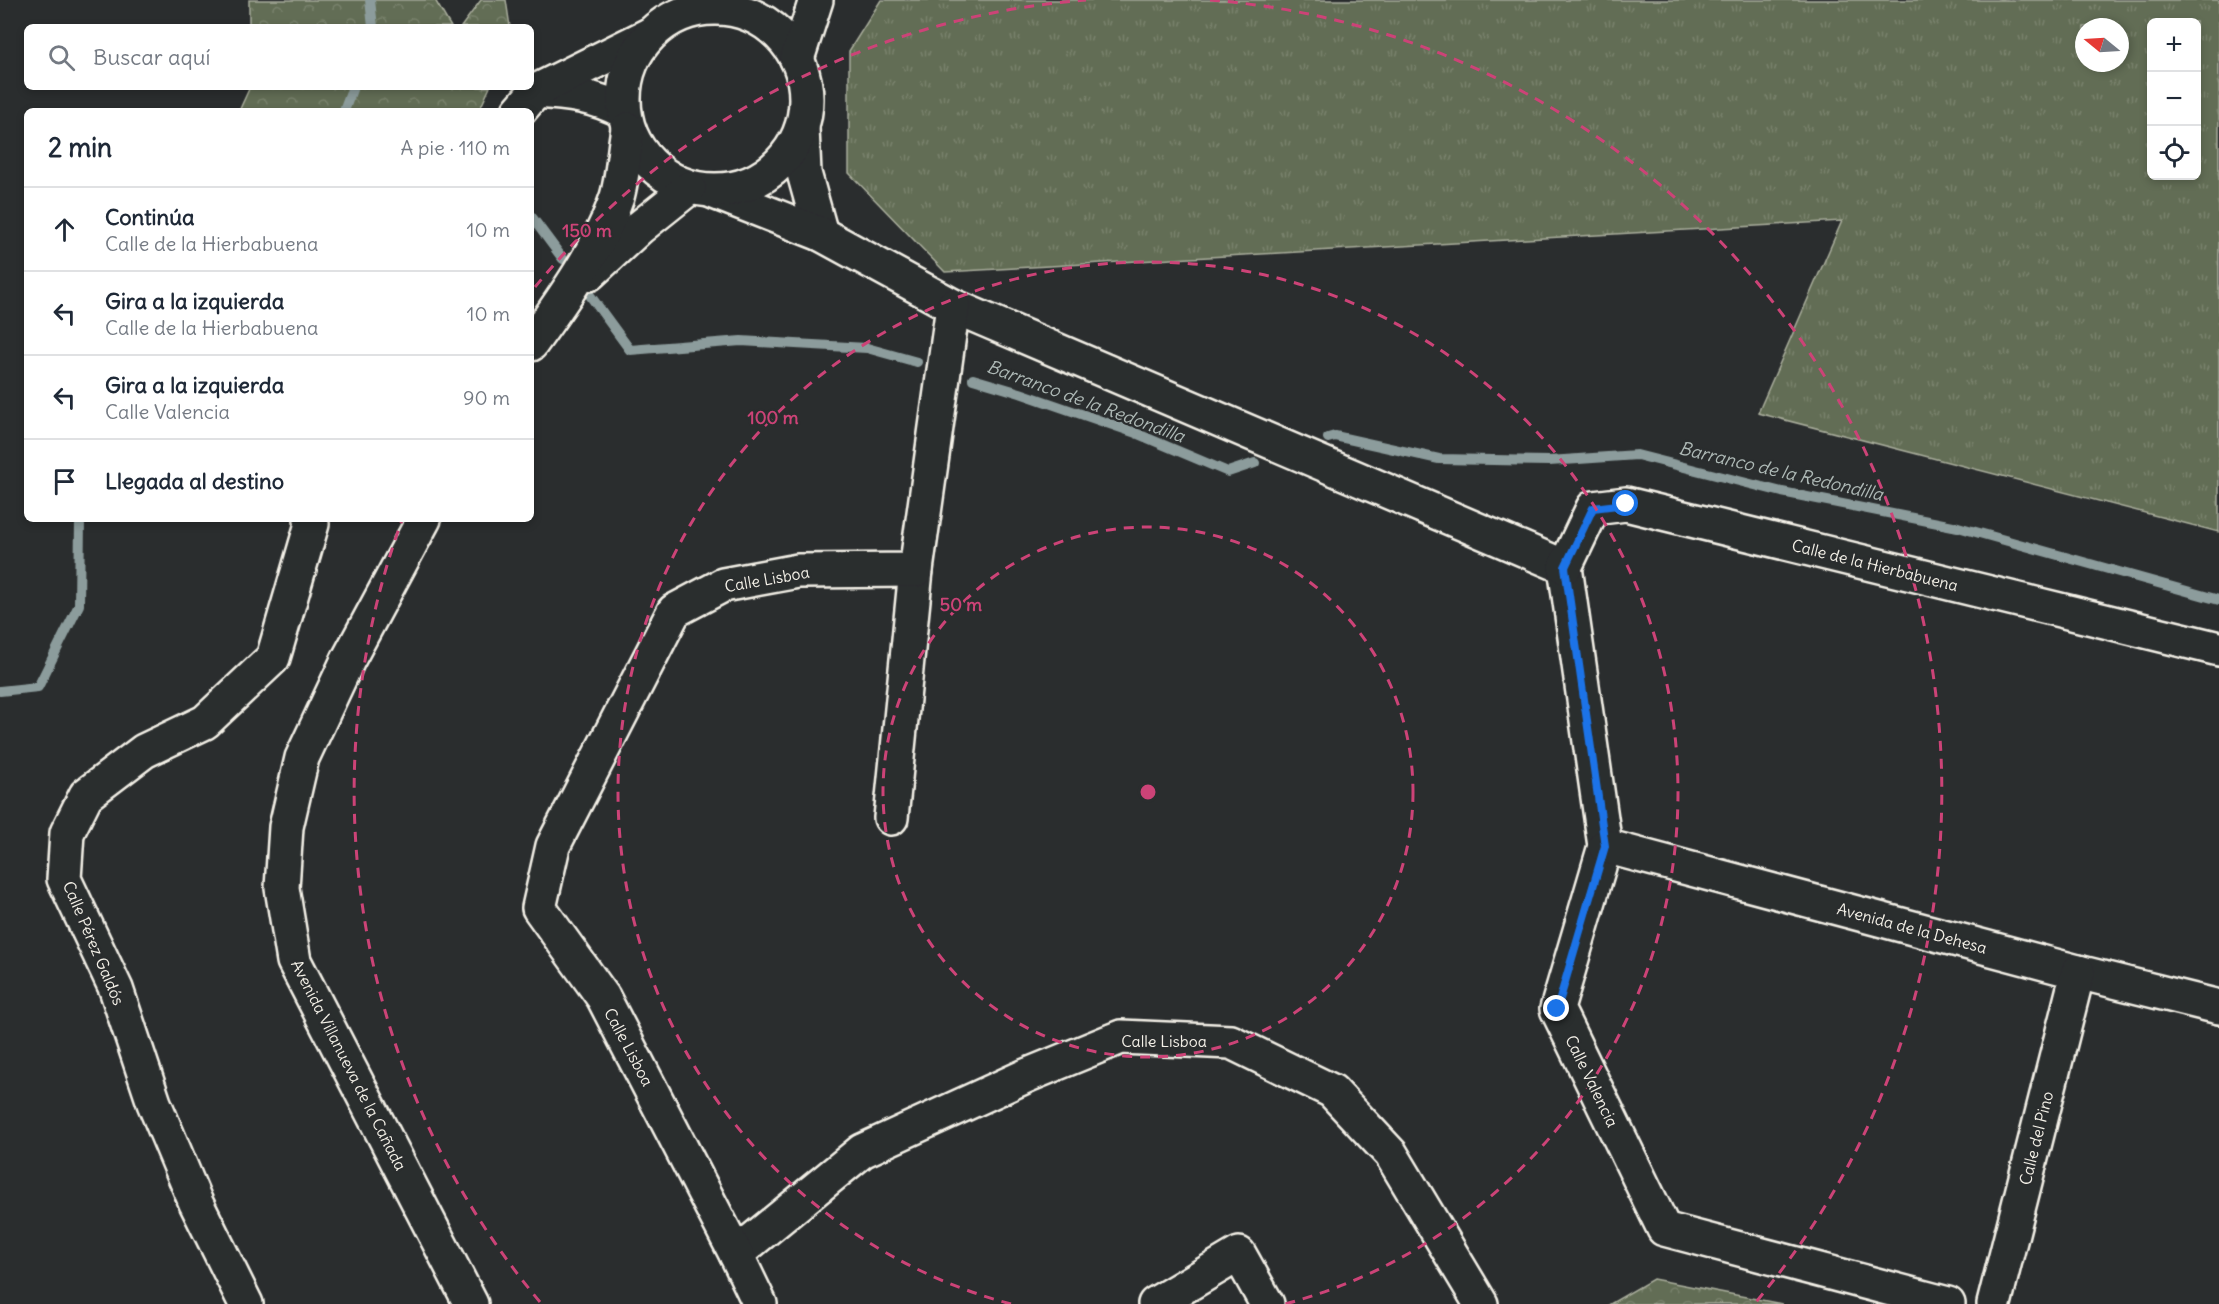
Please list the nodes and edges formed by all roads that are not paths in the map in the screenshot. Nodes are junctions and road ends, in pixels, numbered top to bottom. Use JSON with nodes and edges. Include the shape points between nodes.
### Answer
{"nodes":[{"id":1,"x":816,"y":0,"type":"edge"},
{"id":2,"x":754,"y":6,"type":"edge"},
{"id":3,"x":650,"y":35,"type":"junction"},
{"id":4,"x":798,"y":59,"type":"junction"},
{"id":5,"x":527,"y":101,"type":"edge"},
{"id":6,"x":626,"y":120,"type":"junction"},
{"id":7,"x":802,"y":128,"type":"junction"},
{"id":8,"x":702,"y":190,"type":"junction"},
{"id":9,"x":821,"y":234,"type":"junction"},
{"id":10,"x":565,"y":296,"type":"junction"},
{"id":11,"x":953,"y":306,"type":"junction"},
{"id":12,"x":534,"y":340,"type":"edge"},
{"id":13,"x":312,"y":522,"type":"edge"},
{"id":14,"x":422,"y":522,"type":"edge"},
{"id":15,"x":1565,"y":567,"type":"junction"},
{"id":16,"x":916,"y":570,"type":"junction"},
{"id":17,"x":2219,"y":650,"type":"edge"},
{"id":18,"x":891,"y":818,"type":"dead end"},
{"id":19,"x":1605,"y":846,"type":"junction"},
{"id":20,"x":2078,"y":972,"type":"junction"},
{"id":21,"x":2219,"y":1007,"type":"edge"},
{"id":22,"x":736,"y":1254,"type":"junction"},
{"id":23,"x":246,"y":1304,"type":"edge"},
{"id":24,"x":471,"y":1304,"type":"edge"},
{"id":25,"x":760,"y":1304,"type":"edge"},
{"id":26,"x":1155,"y":1304,"type":"edge"},
{"id":27,"x":1267,"y":1304,"type":"edge"},
{"id":28,"x":1481,"y":1304,"type":"edge"},
{"id":29,"x":1948,"y":1304,"type":"edge"},
{"id":30,"x":1994,"y":1304,"type":"edge"}],
"edges":[{"from":1,"to":4,"type":"street"},
{"from":2,"to":3,"type":"street","via":[[693,10]]},
{"from":2,"to":4,"type":"street"},
{"from":3,"to":5,"type":"street"},
{"from":3,"to":6,"type":"street","via":[[633,58],[624,84]]},
{"from":4,"to":7,"type":"street","via":[[807,105]]},
{"from":5,"to":6,"type":"street","via":[[563,93],[601,100]]},
{"from":6,"to":8,"type":"street","via":[[641,155],[656,169]]},
{"from":6,"to":10,"type":"street","via":[[617,196]]},
{"from":7,"to":8,"type":"street","via":[[789,154],[768,174],[742,187]]},
{"from":7,"to":9,"type":"street","via":[[804,174]]},
{"from":8,"to":9,"type":"street"},
{"from":8,"to":10,"type":"street","via":[[639,228]]},
{"from":9,"to":11,"type":"street"},
{"from":10,"to":12,"type":"street"},
{"from":11,"to":15,"type":"street"},
{"from":11,"to":16,"type":"street"},
{"from":13,"to":23,"type":"street","name":"Calle Pérez Galdós","via":[[273,658],[205,722],[144,751],[86,795],[67,833],[65,856],[64,879],[116,989],[154,1103],[196,1203]]},
{"from":14,"to":24,"type":"street","name":"Avenida Villanueva de la Cañada","via":[[348,660],[302,758],[286,826],[282,888],[294,961]]},
{"from":15,"to":17,"type":"street","name":"Calle de la Hierbabuena","via":[[1593,508],[1626,504]]},
{"from":15,"to":19,"type":"street","name":"Calle Valencia"},
{"from":16,"to":18,"type":"street"},
{"from":16,"to":22,"type":"street","name":"Calle Lisboa","via":[[798,571],[723,585],[674,611],[553,846],[539,908],[603,997]]},
{"from":19,"to":20,"type":"street","name":"Avenida de la Dehesa"},
{"from":19,"to":29,"type":"street","name":"Calle Valencia","via":[[1557,1009],[1664,1229]]},
{"from":20,"to":21,"type":"street","name":"Avenida de la Dehesa"},
{"from":20,"to":30,"type":"street","name":"Calle del Pino"},
{"from":22,"to":25,"type":"street"},
{"from":22,"to":28,"type":"street","name":"Calle Lisboa","via":[[862,1151],[1028,1075],[1121,1038],[1231,1042],[1332,1091],[1391,1154]]},
{"from":26,"to":27,"type":"street","via":[[1239,1254]]}]}
